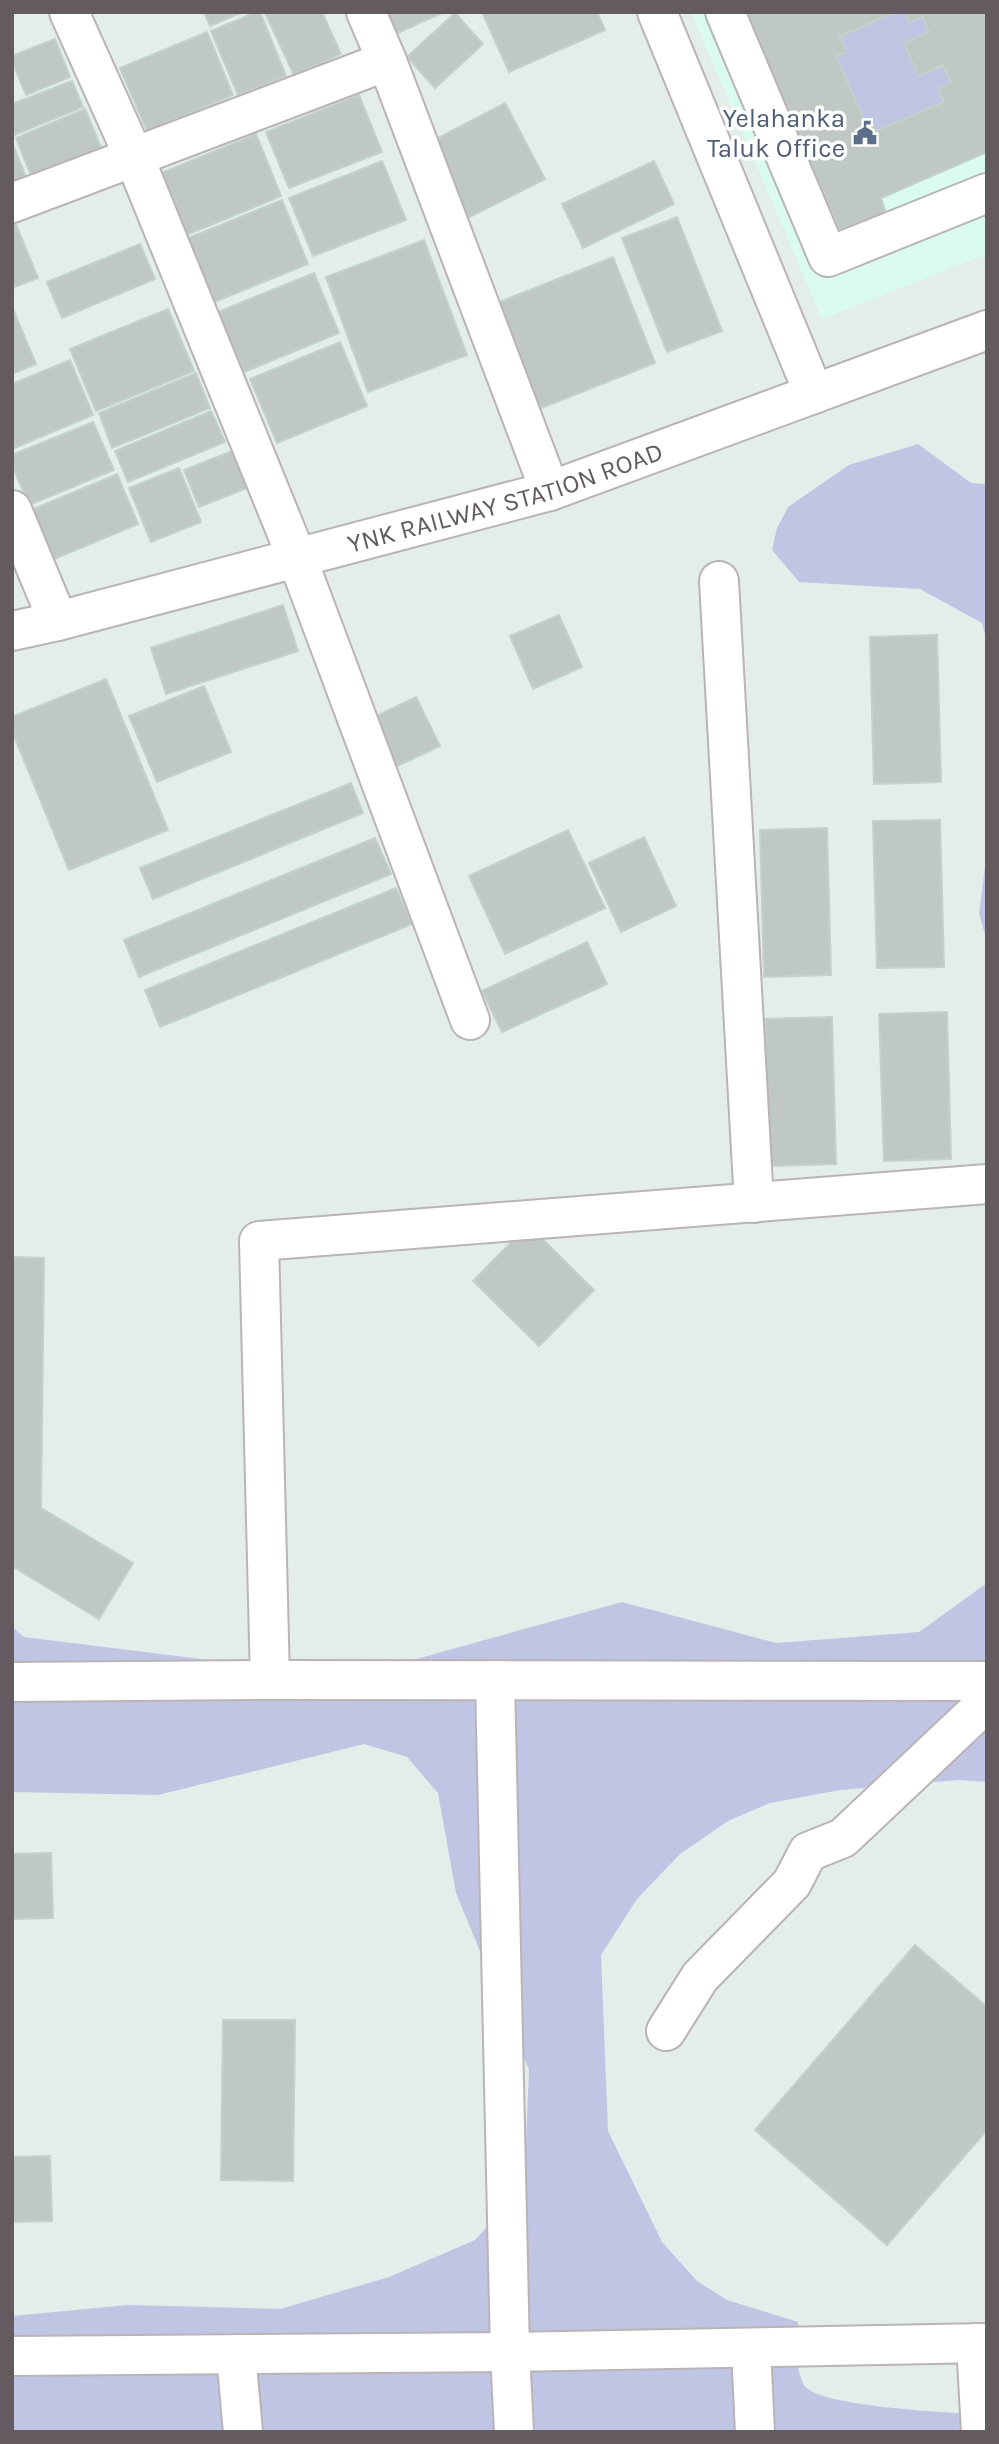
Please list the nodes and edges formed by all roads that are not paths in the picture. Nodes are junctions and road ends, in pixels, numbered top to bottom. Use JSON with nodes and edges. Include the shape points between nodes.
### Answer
{"nodes":[{"id":1,"x":69,"y":12,"type":"edge"},
{"id":2,"x":366,"y":12,"type":"edge"},
{"id":3,"x":657,"y":12,"type":"edge"},
{"id":4,"x":724,"y":12,"type":"edge"},
{"id":5,"x":387,"y":61,"type":"junction"},
{"id":6,"x":134,"y":157,"type":"junction"},
{"id":7,"x":987,"y":193,"type":"edge"},
{"id":8,"x":12,"y":203,"type":"edge"},
{"id":9,"x":987,"y":330,"type":"edge"},
{"id":10,"x":814,"y":394,"type":"junction"},
{"id":11,"x":550,"y":491,"type":"junction"},
{"id":12,"x":12,"y":509,"type":"edge"},
{"id":13,"x":297,"y":558,"type":"junction"},
{"id":14,"x":719,"y":581,"type":"dead end"},
{"id":15,"x":58,"y":621,"type":"junction"},
{"id":16,"x":12,"y":631,"type":"edge"},
{"id":17,"x":470,"y":1020,"type":"dead end"},
{"id":18,"x":987,"y":1184,"type":"edge"},
{"id":19,"x":754,"y":1203,"type":"junction"},
{"id":20,"x":270,"y":1680,"type":"junction"},
{"id":21,"x":495,"y":1680,"type":"junction"},
{"id":22,"x":987,"y":1681,"type":"edge"},
{"id":23,"x":12,"y":1682,"type":"edge"},
{"id":24,"x":987,"y":1702,"type":"edge"},
{"id":25,"x":666,"y":2031,"type":"dead end"},
{"id":26,"x":981,"y":2343,"type":"edge"},
{"id":27,"x":751,"y":2347,"type":"junction"},
{"id":28,"x":510,"y":2352,"type":"junction"},
{"id":29,"x":236,"y":2354,"type":"junction"},
{"id":30,"x":12,"y":2356,"type":"edge"},
{"id":31,"x":243,"y":2432,"type":"edge"},
{"id":32,"x":514,"y":2432,"type":"edge"},
{"id":33,"x":755,"y":2432,"type":"edge"},
{"id":34,"x":981,"y":2432,"type":"edge"}],
"edges":[{"from":1,"to":6,"type":"street"},
{"from":2,"to":5,"type":"street"},
{"from":3,"to":10,"type":"street"},
{"from":4,"to":7,"type":"street","via":[[828,257]]},
{"from":5,"to":6,"type":"street"},
{"from":5,"to":11,"type":"street"},
{"from":6,"to":8,"type":"street"},
{"from":6,"to":13,"type":"street"},
{"from":9,"to":10,"type":"street","name":"YNK RAILWAY STATION ROAD"},
{"from":10,"to":11,"type":"street","name":"YNK RAILWAY STATION ROAD"},
{"from":11,"to":13,"type":"street","name":"YNK RAILWAY STATION ROAD"},
{"from":12,"to":15,"type":"street"},
{"from":13,"to":15,"type":"street","name":"YNK RAILWAY STATION ROAD"},
{"from":13,"to":17,"type":"street"},
{"from":14,"to":19,"type":"street"},
{"from":15,"to":16,"type":"street","name":"YNK RAILWAY STATION ROAD"},
{"from":18,"to":19,"type":"street"},
{"from":19,"to":20,"type":"street","via":[[259,1241]]},
{"from":20,"to":21,"type":"street"},
{"from":20,"to":23,"type":"street"},
{"from":21,"to":22,"type":"street"},
{"from":21,"to":28,"type":"street"},
{"from":24,"to":25,"type":"street","via":[[843,1838],[807,1852],[792,1883],[700,1978]]},
{"from":26,"to":27,"type":"street"},
{"from":26,"to":34,"type":"street"},
{"from":27,"to":28,"type":"street"},
{"from":27,"to":33,"type":"street"},
{"from":28,"to":29,"type":"street"},
{"from":28,"to":32,"type":"street"},
{"from":29,"to":30,"type":"street"},
{"from":29,"to":31,"type":"street"}]}
